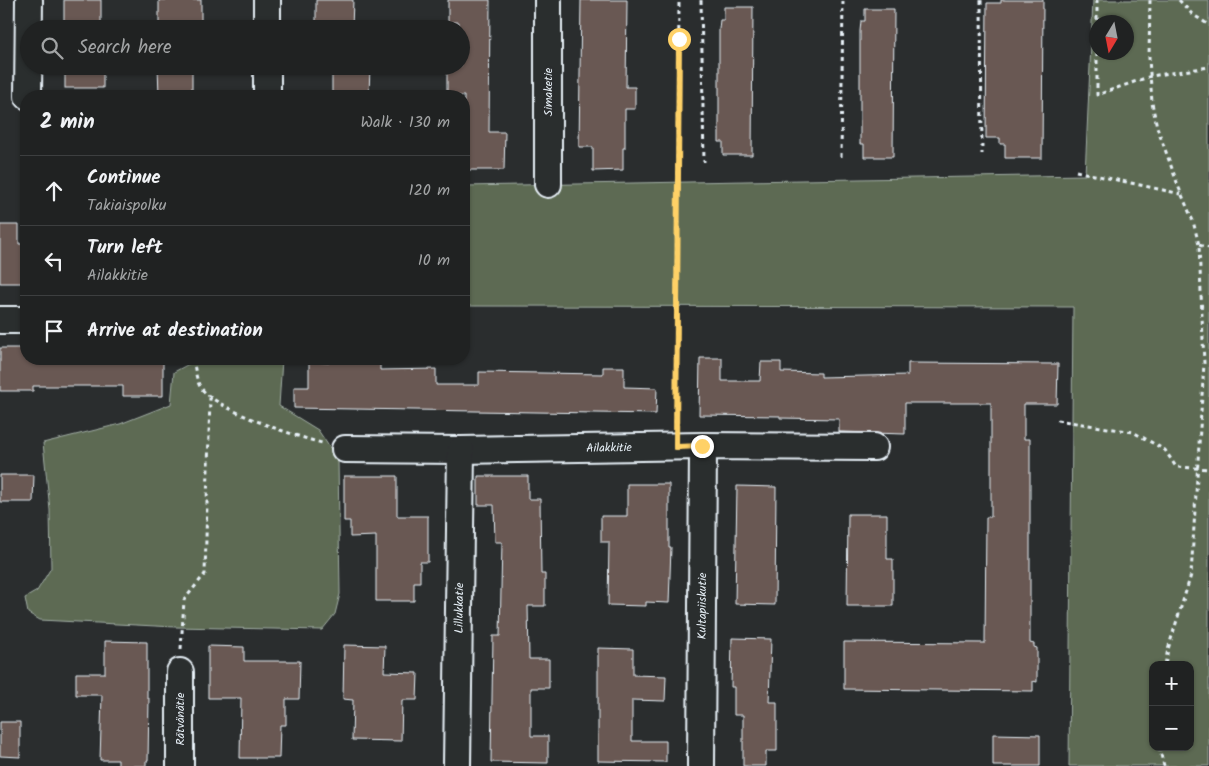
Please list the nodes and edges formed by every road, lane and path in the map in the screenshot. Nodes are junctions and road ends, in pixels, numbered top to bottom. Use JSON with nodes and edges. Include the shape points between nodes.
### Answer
{"nodes":[{"id":1,"x":29,"y":0,"type":"edge"},
{"id":2,"x":267,"y":0,"type":"edge"},
{"id":3,"x":548,"y":0,"type":"edge"},
{"id":4,"x":679,"y":0,"type":"edge"},
{"id":5,"x":701,"y":0,"type":"edge"},
{"id":6,"x":843,"y":0,"type":"edge"},
{"id":7,"x":981,"y":0,"type":"edge"},
{"id":8,"x":1096,"y":0,"type":"edge"},
{"id":9,"x":1150,"y":0,"type":"edge"},
{"id":10,"x":1179,"y":0,"type":"edge"},
{"id":11,"x":1097,"y":15,"type":"edge"},
{"id":12,"x":29,"y":20,"type":"edge"},
{"id":13,"x":267,"y":20,"type":"edge"},
{"id":14,"x":1209,"y":25,"type":"edge"},
{"id":15,"x":1097,"y":60,"type":"edge"},
{"id":16,"x":1209,"y":66,"type":"edge"},
{"id":17,"x":28,"y":75,"type":"edge"},
{"id":18,"x":267,"y":75,"type":"edge"},
{"id":19,"x":1150,"y":76,"type":"junction"},
{"id":20,"x":28,"y":90,"type":"edge"},
{"id":21,"x":267,"y":90,"type":"edge"},
{"id":22,"x":982,"y":154,"type":"dead end"},
{"id":23,"x":842,"y":158,"type":"dead end"},
{"id":24,"x":704,"y":162,"type":"dead end"},
{"id":25,"x":1076,"y":170,"type":"dead end"},
{"id":26,"x":548,"y":184,"type":"dead end"},
{"id":27,"x":1181,"y":194,"type":"junction"},
{"id":28,"x":1199,"y":245,"type":"junction"},
{"id":29,"x":1209,"y":248,"type":"edge"},
{"id":30,"x":0,"y":320,"type":"edge"},
{"id":31,"x":20,"y":320,"type":"edge"},
{"id":32,"x":194,"y":365,"type":"edge"},
{"id":33,"x":210,"y":398,"type":"junction"},
{"id":34,"x":1057,"y":420,"type":"dead end"},
{"id":35,"x":702,"y":446,"type":"junction"},
{"id":36,"x":676,"y":447,"type":"junction"},
{"id":37,"x":874,"y":447,"type":"dead end"},
{"id":38,"x":344,"y":449,"type":"joint"},
{"id":39,"x":461,"y":450,"type":"junction"},
{"id":40,"x":1198,"y":468,"type":"junction"},
{"id":41,"x":1209,"y":468,"type":"edge"},
{"id":42,"x":1166,"y":661,"type":"edge"},
{"id":43,"x":180,"y":672,"type":"joint"},
{"id":44,"x":1160,"y":751,"type":"edge"},
{"id":45,"x":180,"y":766,"type":"edge"},
{"id":46,"x":457,"y":766,"type":"edge"},
{"id":47,"x":701,"y":766,"type":"edge"},
{"id":48,"x":1164,"y":766,"type":"edge"}],
"edges":[{"from":1,"to":12,"type":"street"},
{"from":2,"to":13,"type":"street"},
{"from":3,"to":26,"type":"street","name":"Simaketie"},
{"from":4,"to":36,"type":"path"},
{"from":5,"to":24,"type":"path"},
{"from":6,"to":23,"type":"path"},
{"from":7,"to":22,"type":"path"},
{"from":8,"to":11,"type":"path"},
{"from":9,"to":19,"type":"path"},
{"from":10,"to":14,"type":"path"},
{"from":15,"to":19,"type":"path","via":[[1097,95]]},
{"from":16,"to":19,"type":"path"},
{"from":17,"to":20,"type":"street"},
{"from":18,"to":21,"type":"street"},
{"from":19,"to":27,"type":"path","via":[[1157,127]]},
{"from":25,"to":27,"type":"path"},
{"from":27,"to":28,"type":"path"},
{"from":28,"to":29,"type":"path"},
{"from":28,"to":40,"type":"path","via":[[1204,362]]},
{"from":30,"to":31,"type":"street"},
{"from":32,"to":33,"type":"path","via":[[199,386]]},
{"from":33,"to":38,"type":"path","via":[[304,438]]},
{"from":33,"to":43,"type":"path","via":[[205,574],[184,600]]},
{"from":34,"to":40,"type":"path","via":[[1133,432],[1165,450],[1176,467]]},
{"from":35,"to":36,"type":"street","name":"Ailakkitie"},
{"from":35,"to":37,"type":"street","name":"Ailakkitie"},
{"from":35,"to":47,"type":"street","name":"Kultapiiskutie"},
{"from":36,"to":39,"type":"street","name":"Ailakkitie"},
{"from":38,"to":39,"type":"street","name":"Ailakkitie"},
{"from":39,"to":46,"type":"street","name":"Lillukkatie"},
{"from":40,"to":41,"type":"path"},
{"from":40,"to":42,"type":"path","via":[[1191,576]]},
{"from":43,"to":45,"type":"street","name":"Rätvänätie"},
{"from":44,"to":48,"type":"path"}]}
